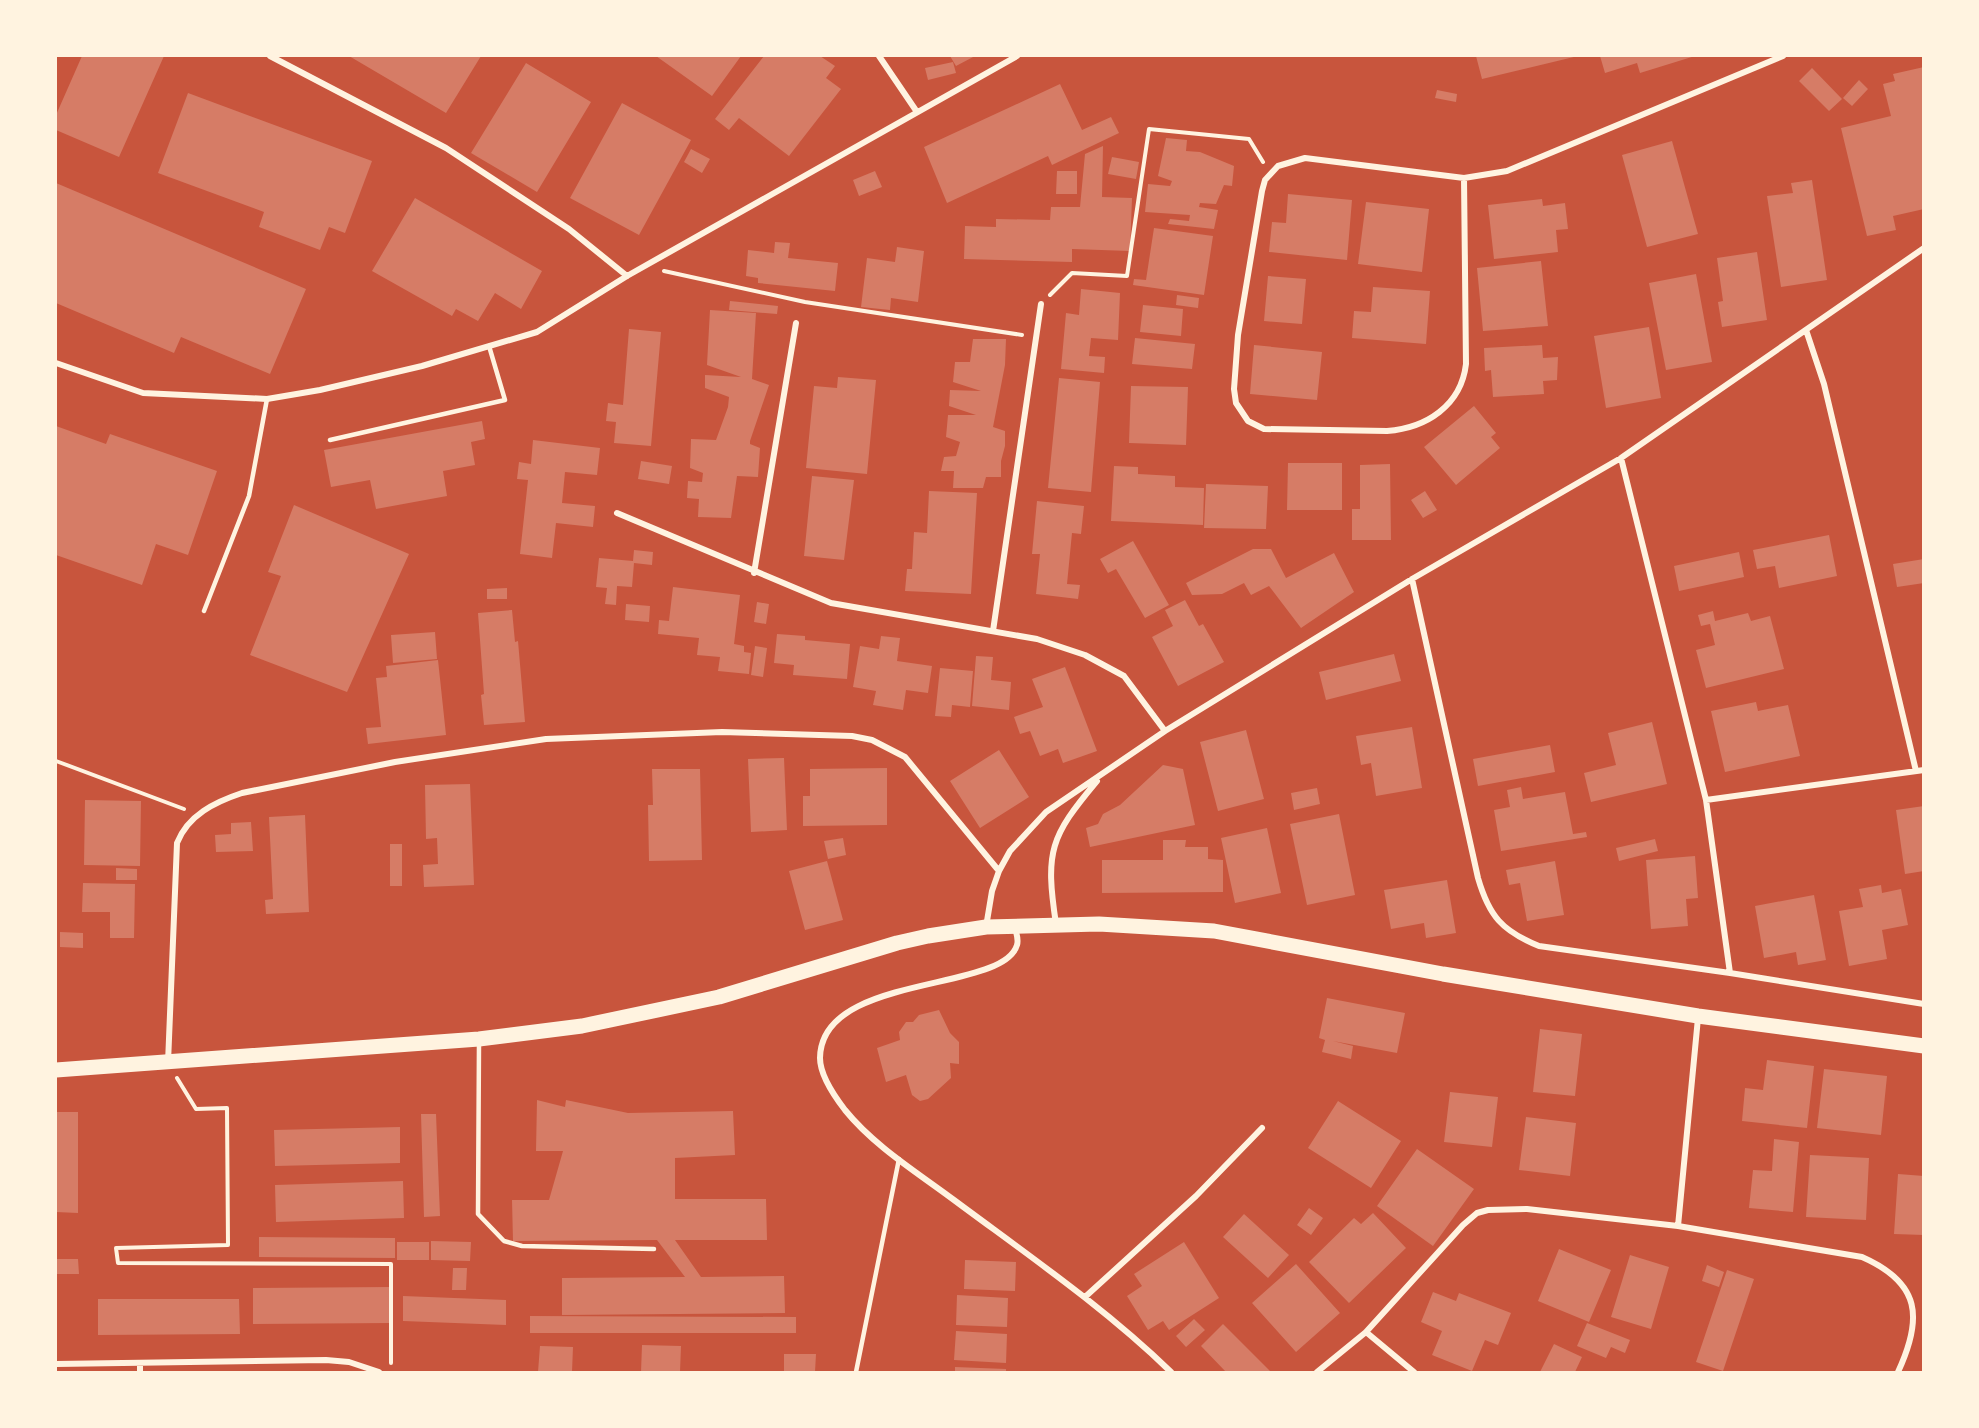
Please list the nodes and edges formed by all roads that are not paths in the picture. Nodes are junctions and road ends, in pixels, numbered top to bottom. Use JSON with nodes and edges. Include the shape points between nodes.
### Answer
{"nodes":[{"id":1,"x":270,"y":56,"type":"edge"},
{"id":2,"x":879,"y":56,"type":"edge"},
{"id":3,"x":1017,"y":56,"type":"edge"},
{"id":4,"x":1783,"y":56,"type":"edge"},
{"id":5,"x":917,"y":112,"type":"junction"},
{"id":6,"x":1464,"y":178,"type":"junction"},
{"id":7,"x":1923,"y":248,"type":"edge"},
{"id":8,"x":627,"y":276,"type":"junction"},
{"id":9,"x":1041,"y":304,"type":"road end"},
{"id":10,"x":796,"y":323,"type":"dead end"},
{"id":11,"x":1806,"y":330,"type":"junction"},
{"id":12,"x":489,"y":346,"type":"junction"},
{"id":13,"x":56,"y":363,"type":"edge"},
{"id":14,"x":267,"y":399,"type":"junction"},
{"id":15,"x":330,"y":440,"type":"dead end"},
{"id":16,"x":1621,"y":458,"type":"junction"},
{"id":17,"x":617,"y":513,"type":"dead end"},
{"id":18,"x":754,"y":573,"type":"junction"},
{"id":19,"x":1412,"y":579,"type":"junction"},
{"id":20,"x":204,"y":611,"type":"dead end"},
{"id":21,"x":993,"y":630,"type":"junction"},
{"id":22,"x":1165,"y":731,"type":"junction"},
{"id":23,"x":1920,"y":770,"type":"edge"},
{"id":24,"x":1102,"y":776,"type":"junction"},
{"id":25,"x":1706,"y":801,"type":"junction"},
{"id":26,"x":999,"y":871,"type":"junction"},
{"id":27,"x":1056,"y":925,"type":"junction"},
{"id":28,"x":986,"y":927,"type":"junction"},
{"id":29,"x":1015,"y":927,"type":"junction"},
{"id":30,"x":1730,"y":973,"type":"junction"},
{"id":31,"x":1923,"y":1004,"type":"edge"},
{"id":32,"x":1698,"y":1016,"type":"junction"},
{"id":33,"x":479,"y":1039,"type":"junction"},
{"id":34,"x":1923,"y":1046,"type":"edge"},
{"id":35,"x":168,"y":1063,"type":"junction"},
{"id":36,"x":56,"y":1070,"type":"edge"},
{"id":37,"x":1262,"y":1128,"type":"dead end"},
{"id":38,"x":899,"y":1159,"type":"junction"},
{"id":39,"x":1678,"y":1226,"type":"junction"},
{"id":40,"x":654,"y":1249,"type":"dead end"},
{"id":41,"x":1085,"y":1297,"type":"junction"},
{"id":42,"x":1366,"y":1332,"type":"junction"},
{"id":43,"x":140,"y":1363,"type":"junction"},
{"id":44,"x":56,"y":1364,"type":"edge"},
{"id":45,"x":140,"y":1372,"type":"edge"},
{"id":46,"x":379,"y":1372,"type":"edge"},
{"id":47,"x":856,"y":1372,"type":"edge"},
{"id":48,"x":1171,"y":1372,"type":"edge"},
{"id":49,"x":1317,"y":1372,"type":"edge"},
{"id":50,"x":1414,"y":1372,"type":"edge"},
{"id":51,"x":1898,"y":1372,"type":"edge"}],
"edges":[{"from":1,"to":8,"type":"street","via":[[446,148],[569,229]]},
{"from":2,"to":5,"type":"street"},
{"from":3,"to":5,"type":"street"},
{"from":4,"to":6,"type":"street","via":[[1681,96],[1534,162]]},
{"from":5,"to":8,"type":"street"},
{"from":6,"to":6,"type":"street","via":[[1305,158],[1278,166],[1270,173],[1262,191],[1239,335],[1234,389],[1241,413],[1257,426],[1271,430],[1387,431],[1414,426],[1437,414],[1460,390],[1466,364]]},
{"from":7,"to":11,"type":"street"},
{"from":8,"to":12,"type":"street","via":[[537,332]]},
{"from":9,"to":21,"type":"street"},
{"from":10,"to":18,"type":"street"},
{"from":11,"to":16,"type":"street"},
{"from":11,"to":23,"type":"street","via":[[1820,367]]},
{"from":12,"to":14,"type":"street","via":[[400,372]]},
{"from":12,"to":15,"type":"lane","via":[[505,400]]},
{"from":13,"to":14,"type":"street","via":[[143,393]]},
{"from":14,"to":20,"type":"lane","via":[[249,496]]},
{"from":16,"to":19,"type":"street"},
{"from":16,"to":25,"type":"street"},
{"from":17,"to":18,"type":"street"},
{"from":18,"to":21,"type":"street","via":[[831,603]]},
{"from":19,"to":22,"type":"street"},
{"from":19,"to":30,"type":"street","via":[[1478,878],[1493,915],[1517,937],[1539,946]]},
{"from":21,"to":22,"type":"street","via":[[1037,639],[1111,667],[1137,690]]},
{"from":22,"to":24,"type":"street"},
{"from":23,"to":25,"type":"street"},
{"from":24,"to":26,"type":"street","via":[[1046,812],[1010,851]]},
{"from":24,"to":27,"type":"street","via":[[1067,818],[1052,853],[1050,887]]},
{"from":25,"to":30,"type":"street"},
{"from":26,"to":28,"type":"street"},
{"from":26,"to":35,"type":"street","via":[[905,757],[872,740],[831,734],[635,734],[504,743],[242,793],[198,814],[186,825],[177,843]]},
{"from":27,"to":29,"type":"main road"},
{"from":27,"to":32,"type":"main road","via":[[1214,931]]},
{"from":28,"to":29,"type":"main road"},
{"from":28,"to":33,"type":"main road","via":[[897,943],[719,997],[638,1016]]},
{"from":29,"to":38,"type":"street","via":[[1017,946],[1004,960],[982,970],[863,1003],[834,1022],[828,1032],[820,1059],[830,1088],[846,1111]]},
{"from":30,"to":31,"type":"street"},
{"from":32,"to":34,"type":"main road"},
{"from":32,"to":39,"type":"street"},
{"from":33,"to":35,"type":"main road"},
{"from":33,"to":40,"type":"lane","via":[[478,1214],[504,1241],[522,1246]]},
{"from":35,"to":36,"type":"main road"},
{"from":37,"to":41,"type":"street","via":[[1196,1196]]},
{"from":38,"to":41,"type":"street"},
{"from":38,"to":47,"type":"lane"},
{"from":39,"to":42,"type":"street","via":[[1527,1209],[1476,1213]]},
{"from":39,"to":51,"type":"street","via":[[1862,1257],[1885,1268],[1901,1282],[1909,1297],[1913,1320],[1911,1344]]},
{"from":41,"to":48,"type":"street"},
{"from":42,"to":49,"type":"street"},
{"from":42,"to":50,"type":"street"},
{"from":43,"to":44,"type":"street"},
{"from":43,"to":45,"type":"street"},
{"from":43,"to":46,"type":"street","via":[[326,1360],[349,1362]]}]}
